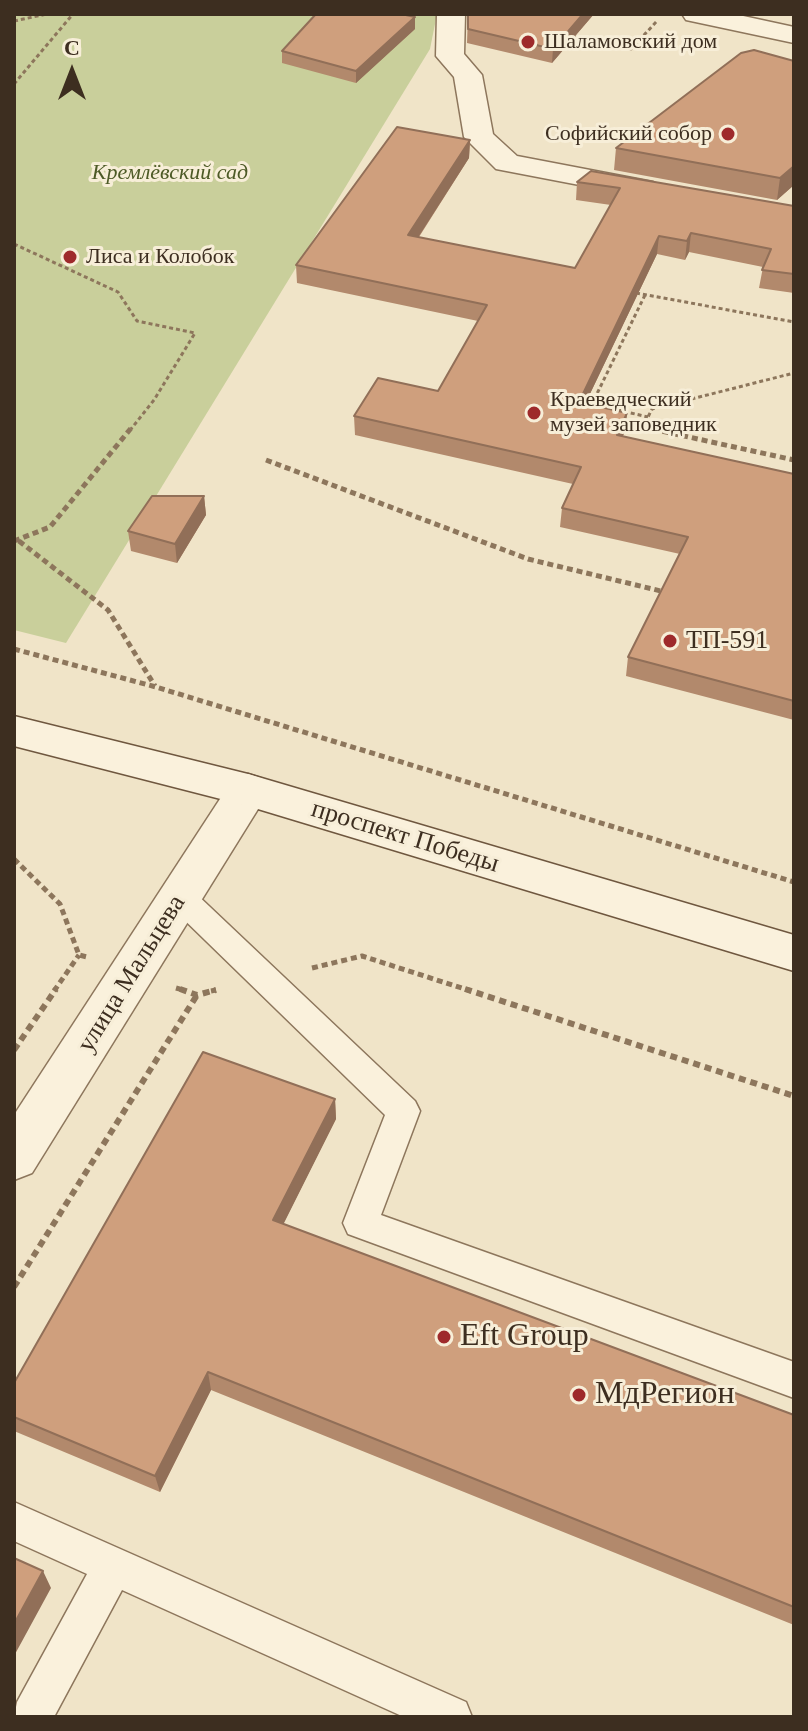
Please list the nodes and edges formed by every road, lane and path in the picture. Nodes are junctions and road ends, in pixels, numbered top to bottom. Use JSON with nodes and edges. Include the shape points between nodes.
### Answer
{"nodes":[{"id":1,"x":47,"y":14,"type":"edge"},
{"id":2,"x":73,"y":14,"type":"edge"},
{"id":3,"x":451,"y":14,"type":"edge"},
{"id":4,"x":665,"y":14,"type":"edge"},
{"id":5,"x":696,"y":14,"type":"edge"},
{"id":6,"x":14,"y":21,"type":"edge"},
{"id":7,"x":794,"y":35,"type":"edge"},
{"id":8,"x":574,"y":37,"type":"edge"},
{"id":9,"x":14,"y":84,"type":"edge"},
{"id":10,"x":673,"y":193,"type":"edge"},
{"id":11,"x":14,"y":244,"type":"edge"},
{"id":12,"x":636,"y":293,"type":"edge"},
{"id":13,"x":645,"y":295,"type":"junction"},
{"id":14,"x":794,"y":322,"type":"edge"},
{"id":15,"x":794,"y":373,"type":"edge"},
{"id":16,"x":648,"y":417,"type":"junction"},
{"id":17,"x":266,"y":460,"type":"dead end"},
{"id":18,"x":794,"y":460,"type":"edge"},
{"id":19,"x":16,"y":541,"type":"edge"},
{"id":20,"x":676,"y":595,"type":"edge"},
{"id":21,"x":14,"y":649,"type":"edge"},
{"id":22,"x":156,"y":687,"type":"junction"},
{"id":23,"x":14,"y":731,"type":"edge"},
{"id":24,"x":248,"y":790,"type":"junction"},
{"id":25,"x":794,"y":882,"type":"edge"},
{"id":26,"x":180,"y":897,"type":"junction"},
{"id":27,"x":794,"y":953,"type":"edge"},
{"id":28,"x":79,"y":955,"type":"dead end"},
{"id":29,"x":265,"y":978,"type":"junction"},
{"id":30,"x":14,"y":1050,"type":"edge"},
{"id":31,"x":794,"y":1096,"type":"edge"},
{"id":32,"x":14,"y":1158,"type":"edge"},
{"id":33,"x":14,"y":1287,"type":"edge"},
{"id":34,"x":794,"y":1380,"type":"edge"},
{"id":35,"x":14,"y":1521,"type":"edge"},
{"id":36,"x":113,"y":1566,"type":"junction"},
{"id":37,"x":32,"y":1717,"type":"edge"},
{"id":38,"x":451,"y":1717,"type":"edge"}],
"edges":[{"from":1,"to":6,"type":"path"},
{"from":2,"to":9,"type":"path"},
{"from":3,"to":10,"type":"street","via":[[450,56],[468,75],[479,137],[507,163]]},
{"from":4,"to":8,"type":"path","via":[[631,49]]},
{"from":5,"to":7,"type":"street"},
{"from":11,"to":19,"type":"path","via":[[118,292],[137,321],[195,333],[154,400],[50,527]]},
{"from":12,"to":13,"type":"path"},
{"from":13,"to":14,"type":"path"},
{"from":13,"to":16,"type":"path","via":[[592,404]]},
{"from":15,"to":16,"type":"path","via":[[652,409]]},
{"from":16,"to":18,"type":"path","via":[[642,429]]},
{"from":17,"to":20,"type":"path","via":[[528,559]]},
{"from":19,"to":22,"type":"path","via":[[108,610]]},
{"from":21,"to":22,"type":"path"},
{"from":22,"to":25,"type":"path"},
{"from":23,"to":24,"type":"street","name":"проспект Победы"},
{"from":24,"to":26,"type":"street","name":"улица Мальцева"},
{"from":24,"to":27,"type":"street","name":"проспект Победы"},
{"from":26,"to":29,"type":"lane"},
{"from":26,"to":32,"type":"street","name":"улица Мальцева"},
{"from":28,"to":30,"type":"path"},
{"from":29,"to":31,"type":"path","via":[[362,956]]},
{"from":29,"to":33,"type":"path","via":[[197,995]]},
{"from":29,"to":34,"type":"lane","via":[[403,1111],[360,1223]]},
{"from":35,"to":36,"type":"lane"},
{"from":36,"to":37,"type":"lane"},
{"from":36,"to":38,"type":"lane"}]}
